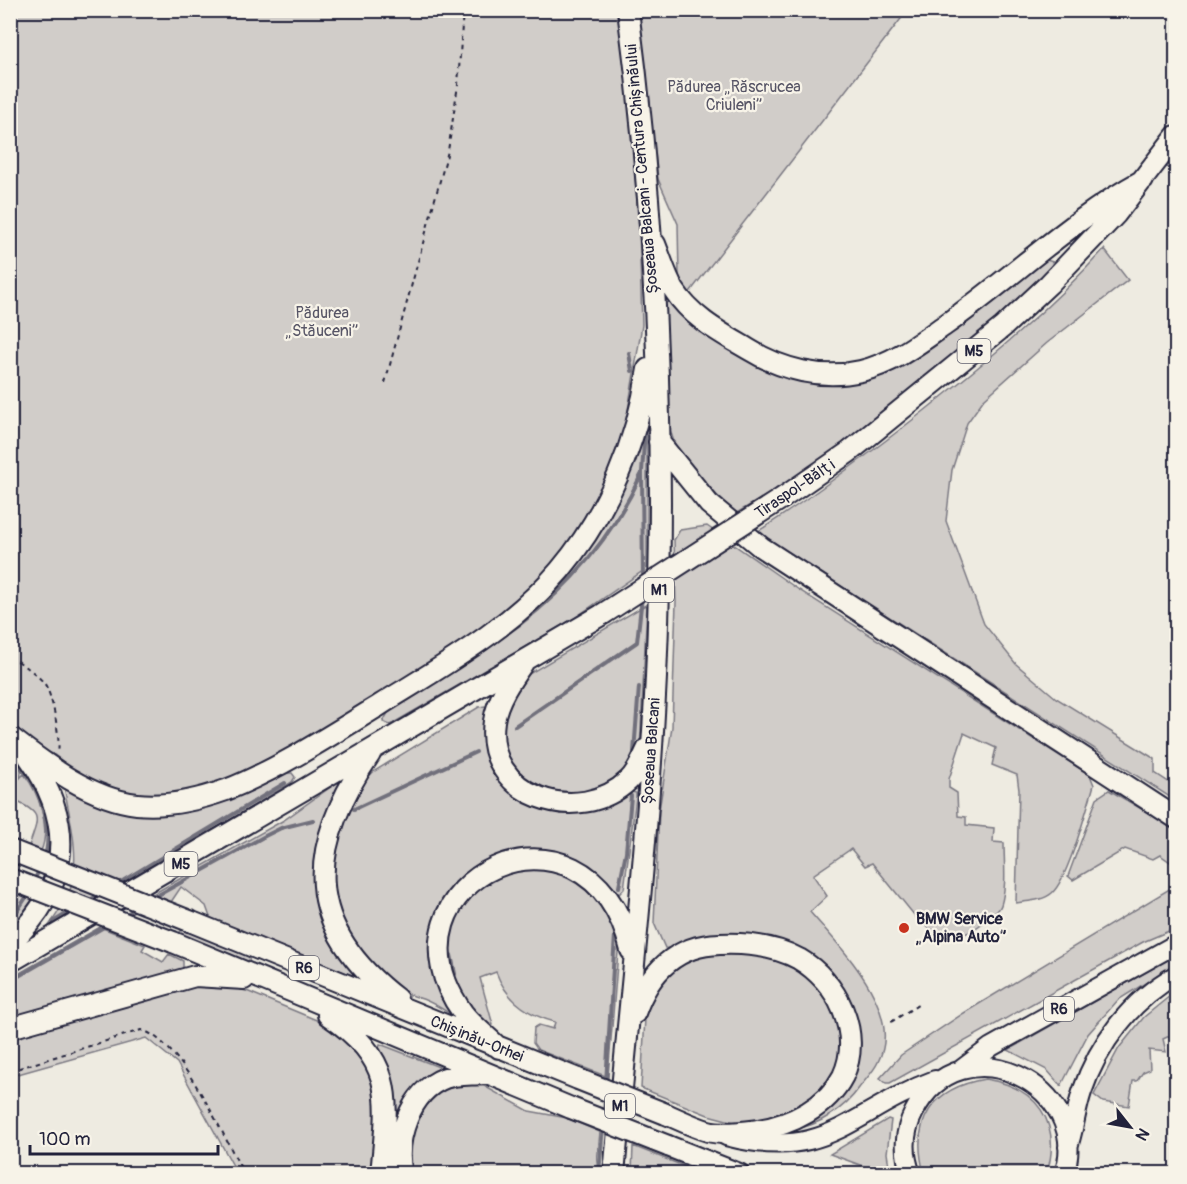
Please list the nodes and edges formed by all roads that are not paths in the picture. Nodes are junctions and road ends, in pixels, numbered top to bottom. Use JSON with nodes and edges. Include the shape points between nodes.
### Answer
{"nodes":[{"id":1,"x":628,"y":10,"type":"edge"},
{"id":2,"x":1176,"y":136,"type":"edge"},
{"id":3,"x":1143,"y":180,"type":"junction"},
{"id":4,"x":649,"y":230,"type":"junction"},
{"id":5,"x":655,"y":328,"type":"junction"},
{"id":6,"x":658,"y":442,"type":"junction"},
{"id":7,"x":526,"y":659,"type":"junction"},
{"id":8,"x":335,"y":733,"type":"junction"},
{"id":9,"x":652,"y":738,"type":"junction"},
{"id":10,"x":16,"y":742,"type":"edge"},
{"id":11,"x":375,"y":748,"type":"junction"},
{"id":12,"x":349,"y":764,"type":"junction"},
{"id":13,"x":1176,"y":818,"type":"edge"},
{"id":14,"x":10,"y":850,"type":"edge"},
{"id":15,"x":10,"y":879,"type":"edge"},
{"id":16,"x":1176,"y":944,"type":"edge"},
{"id":17,"x":15,"y":952,"type":"edge"},
{"id":18,"x":634,"y":961,"type":"junction"},
{"id":19,"x":1176,"y":975,"type":"edge"},
{"id":20,"x":267,"y":982,"type":"junction"},
{"id":21,"x":295,"y":994,"type":"junction"},
{"id":22,"x":416,"y":1014,"type":"junction"},
{"id":23,"x":10,"y":1028,"type":"edge"},
{"id":24,"x":626,"y":1038,"type":"junction"},
{"id":25,"x":500,"y":1048,"type":"junction"},
{"id":26,"x":962,"y":1069,"type":"junction"},
{"id":27,"x":488,"y":1073,"type":"junction"},
{"id":28,"x":945,"y":1076,"type":"junction"},
{"id":29,"x":710,"y":1132,"type":"junction"},
{"id":30,"x":1067,"y":1148,"type":"junction"},
{"id":31,"x":381,"y":1173,"type":"edge"},
{"id":32,"x":402,"y":1173,"type":"edge"},
{"id":33,"x":614,"y":1173,"type":"edge"},
{"id":34,"x":739,"y":1173,"type":"edge"},
{"id":35,"x":911,"y":1173,"type":"edge"},
{"id":36,"x":1064,"y":1173,"type":"edge"}],
"edges":[{"from":1,"to":4,"type":"highway","name":"Șoseaua Balcani - Centura Chișinăului","number":"M1"},
{"from":2,"to":3,"type":"highway","name":"Tiraspol-Bălți","number":"M5"},
{"from":3,"to":4,"type":"highway","via":[[1084,216],[904,354],[840,374],[802,372],[780,366],[711,328],[674,290]]},
{"from":3,"to":7,"type":"highway","name":"Tiraspol-Bălți","number":"M5","bridge":true,"via":[[1084,249],[1003,327],[849,452],[603,614]]},
{"from":4,"to":5,"type":"highway","name":"Șoseaua Balcani - Centura Chișinăului","number":"M1"},
{"from":5,"to":6,"type":"highway","name":"Șoseaua Balcani","number":"M1"},
{"from":5,"to":8,"type":"highway","via":[[637,425],[614,486],[561,569],[536,596],[482,641]]},
{"from":6,"to":9,"type":"highway","name":"Șoseaua Balcani","number":"M1","via":[[659,601]]},
{"from":6,"to":13,"type":"highway","via":[[709,504],[761,547]]},
{"from":7,"to":9,"type":"highway","via":[[501,700],[494,728],[497,756],[503,769],[532,795],[570,804],[606,796],[634,774]]},
{"from":7,"to":11,"type":"highway","name":"Tiraspol-Bălți","number":"M5"},
{"from":8,"to":10,"type":"highway","via":[[228,789],[181,802],[137,804],[114,800],[53,768]]},
{"from":8,"to":12,"type":"highway"},
{"from":9,"to":18,"type":"highway","name":"Șoseaua Balcani","number":"M1"},
{"from":10,"to":17,"type":"highway","via":[[45,782],[56,806],[60,848],[55,883]]},
{"from":11,"to":12,"type":"highway","name":"Tiraspol-Bălți","number":"M5"},
{"from":11,"to":22,"type":"highway","via":[[341,799],[328,835],[326,898],[337,935],[350,954]]},
{"from":12,"to":17,"type":"highway","number":"M5"},
{"from":14,"to":22,"type":"highway","name":"Chișinău-Orhei","number":"R6","bridge":true},
{"from":15,"to":20,"type":"highway","name":"Chișinău-Orhei","number":"R6","bridge":true},
{"from":16,"to":26,"type":"main road","number":"R6","via":[[991,1047]]},
{"from":18,"to":24,"type":"highway","name":"Șoseaua Balcani","number":"M1"},
{"from":18,"to":25,"type":"highway","via":[[614,905],[580,873],[540,859],[510,861],[483,872],[453,903],[442,930],[442,957],[450,990],[464,1014]]},
{"from":19,"to":30,"type":"main road","number":"R6","via":[[1136,1005],[1108,1038],[1082,1093]]},
{"from":20,"to":21,"type":"highway","name":"Chișinău-Orhei","number":"R6"},
{"from":20,"to":23,"type":"highway","via":[[195,976]]},
{"from":21,"to":27,"type":"highway","name":"Chișinău-Orhei","number":"R6"},
{"from":21,"to":31,"type":"highway","via":[[353,1034],[372,1055],[386,1095]]},
{"from":22,"to":25,"type":"highway","name":"Chișinău-Orhei","number":"R6"},
{"from":24,"to":29,"type":"highway","via":[[645,989],[660,967],[681,953],[711,944],[738,943],[781,951],[816,971],[832,987],[847,1022],[849,1041],[847,1063],[833,1090],[809,1112],[781,1125]]},
{"from":24,"to":33,"type":"highway","name":"Șoseaua Balcani","number":"M1"},
{"from":25,"to":29,"type":"highway","name":"Chișinău-Orhei","number":"R6","bridge":true},
{"from":26,"to":28,"type":"main road","number":"R6"},
{"from":26,"to":30,"type":"main road","number":"R6","via":[[1000,1069],[1036,1086],[1059,1116]]},
{"from":27,"to":32,"type":"highway","via":[[446,1078],[424,1093],[404,1128]]},
{"from":27,"to":34,"type":"highway","name":"Chișinău-Orhei","number":"R6","bridge":true},
{"from":28,"to":29,"type":"main road","name":"Chișinău-Orhei","number":"R6","via":[[836,1132],[807,1141],[759,1143]]},
{"from":28,"to":35,"type":"main road","number":"R6","via":[[927,1091],[909,1125],[905,1157]]},
{"from":30,"to":36,"type":"main road","number":"R6"}]}
